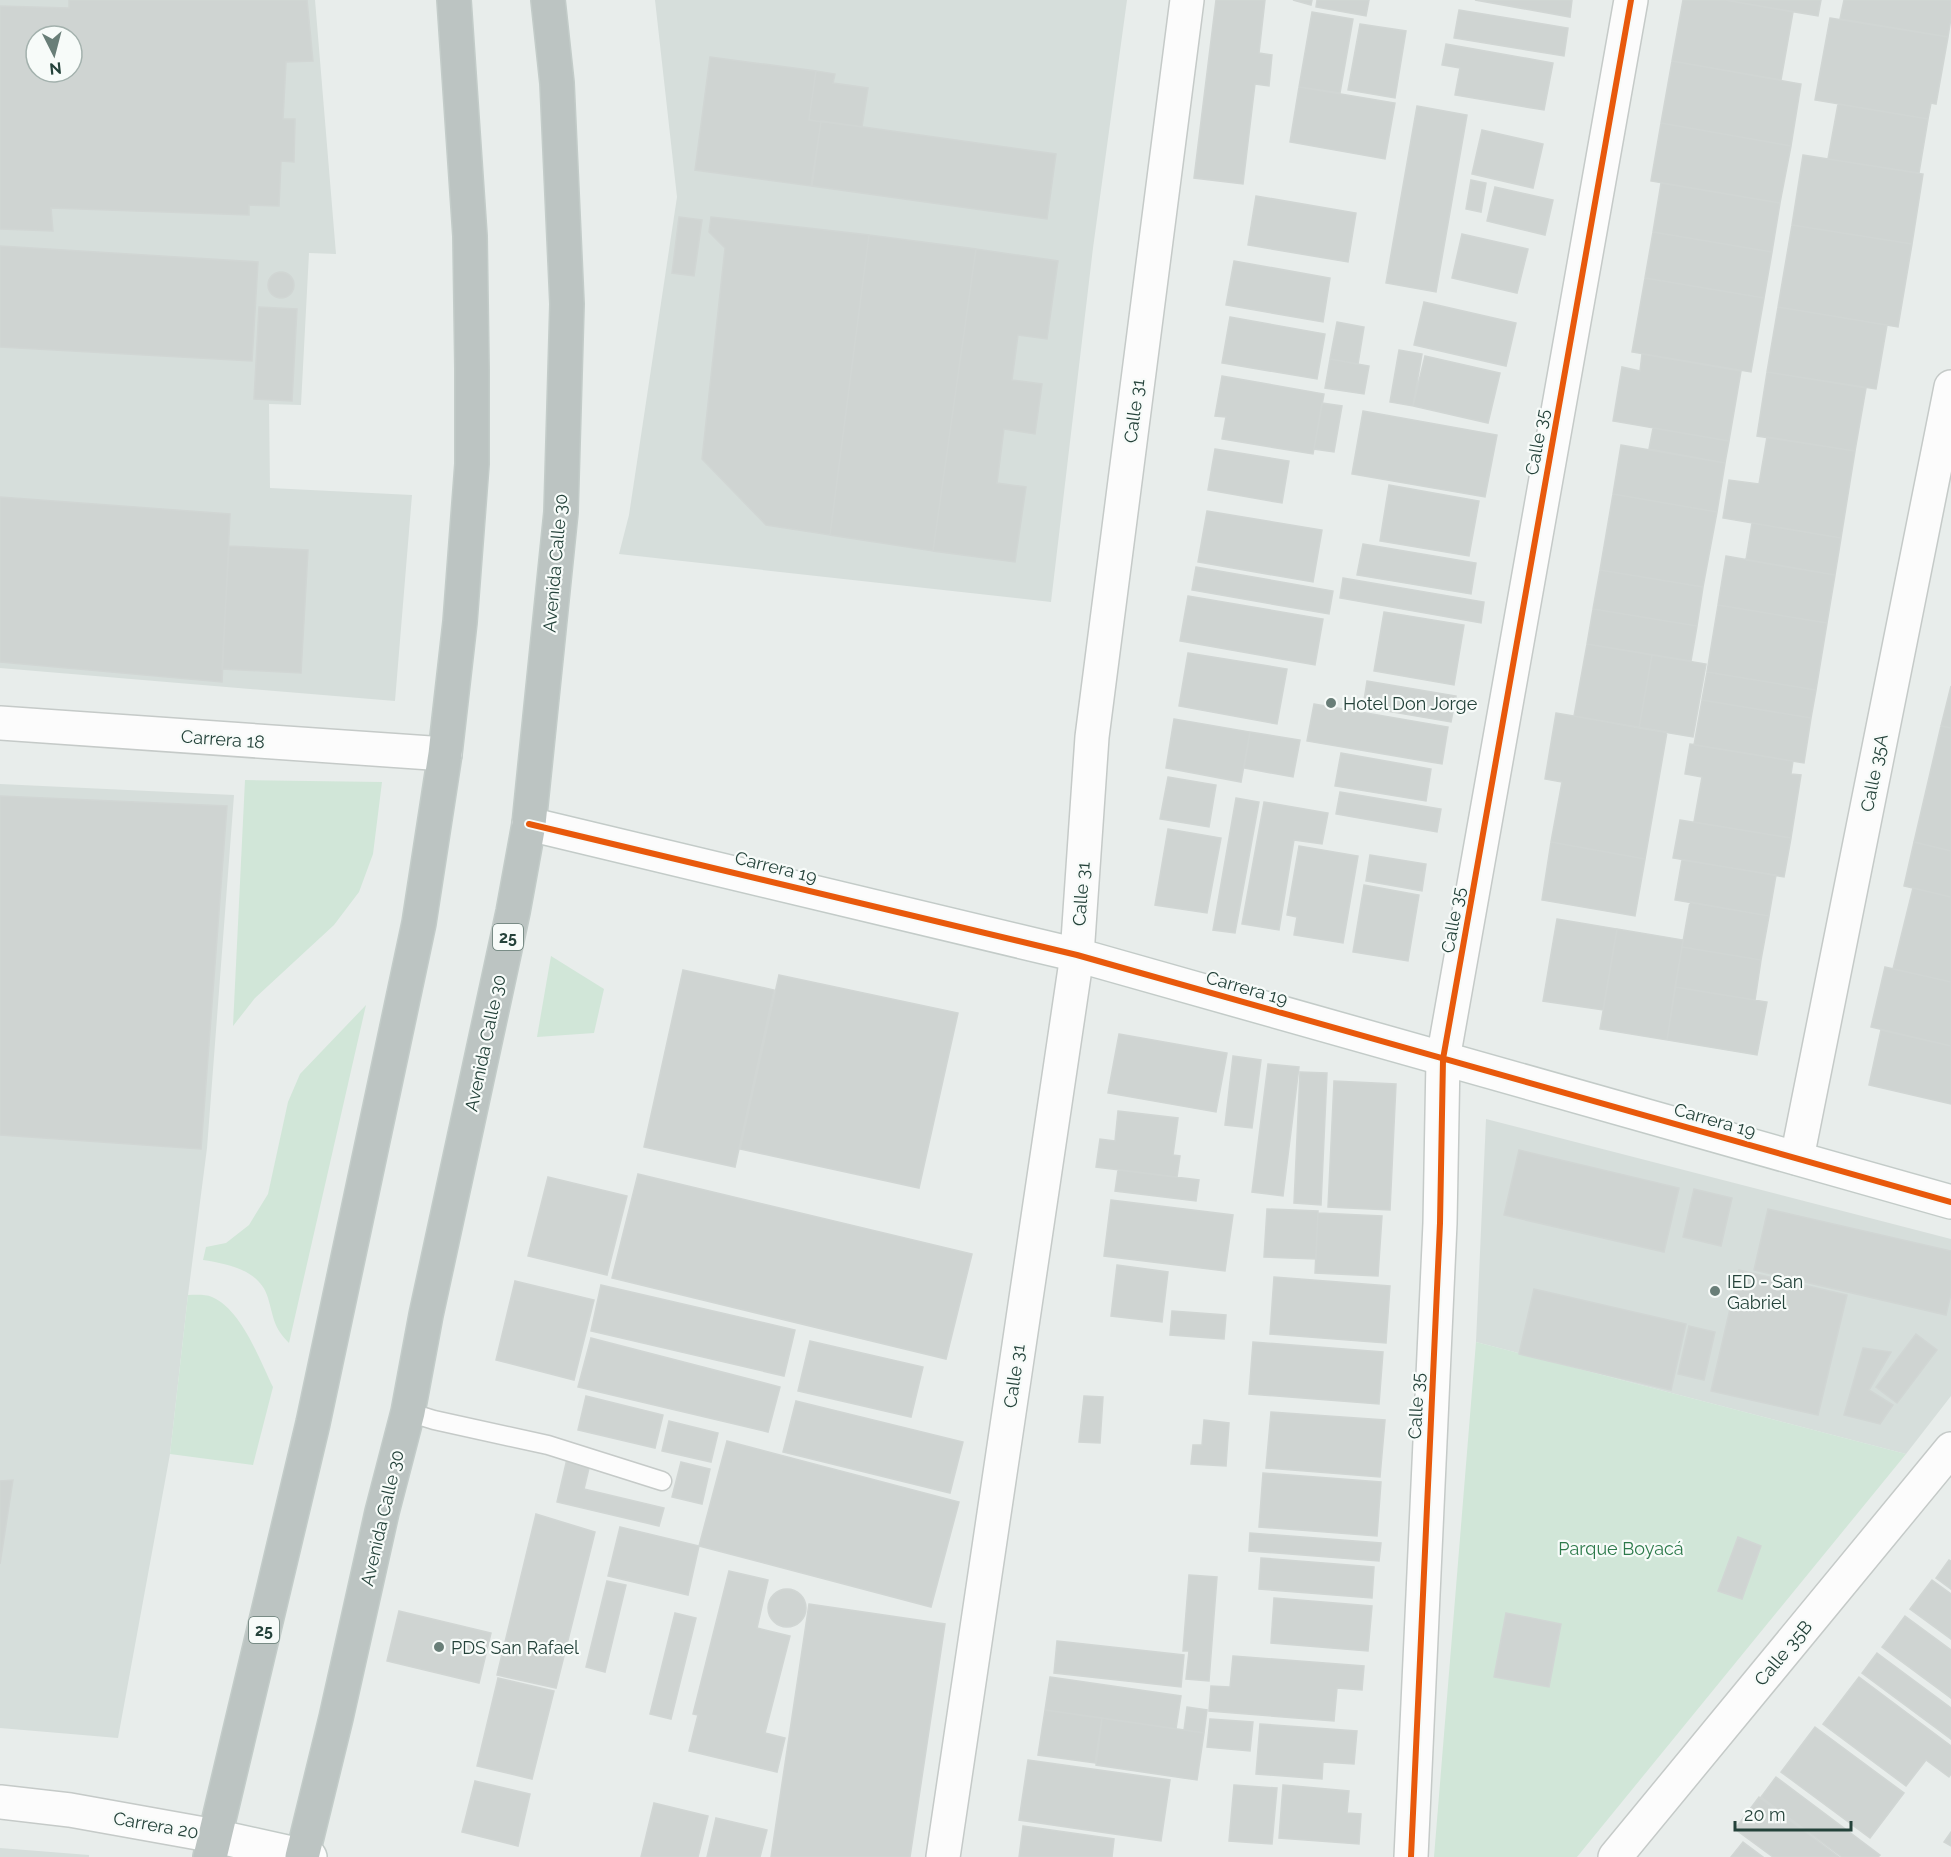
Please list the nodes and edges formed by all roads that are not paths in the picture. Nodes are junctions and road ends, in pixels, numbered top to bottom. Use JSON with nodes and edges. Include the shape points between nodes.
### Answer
{"nodes":[{"id":1,"x":454,"y":0,"type":"edge"},
{"id":2,"x":548,"y":0,"type":"edge"},
{"id":3,"x":1187,"y":0,"type":"edge"},
{"id":4,"x":1631,"y":0,"type":"edge"},
{"id":5,"x":1951,"y":387,"type":"edge"},
{"id":6,"x":0,"y":723,"type":"edge"},
{"id":7,"x":446,"y":754,"type":"junction"},
{"id":8,"x":529,"y":824,"type":"junction"},
{"id":9,"x":1077,"y":955,"type":"junction"},
{"id":10,"x":1443,"y":1059,"type":"junction"},
{"id":11,"x":1797,"y":1158,"type":"junction"},
{"id":12,"x":1951,"y":1202,"type":"edge"},
{"id":13,"x":408,"y":1412,"type":"junction"},
{"id":14,"x":1951,"y":1449,"type":"edge"},
{"id":15,"x":662,"y":1481,"type":"dead end"},
{"id":16,"x":0,"y":1802,"type":"edge"},
{"id":17,"x":212,"y":1846,"type":"edge"},
{"id":18,"x":304,"y":1856,"type":"edge"},
{"id":19,"x":943,"y":1857,"type":"edge"},
{"id":20,"x":1411,"y":1857,"type":"edge"},
{"id":21,"x":1615,"y":1857,"type":"edge"}],
"edges":[{"from":1,"to":7,"type":"highway","number":"25","via":[[470,236],[472,464]]},
{"from":2,"to":8,"type":"highway","name":"Avenida Calle 30","number":"25","via":[[557,82],[567,304],[561,512]]},
{"from":3,"to":9,"type":"street","name":"Calle 31","via":[[1092,737]]},
{"from":4,"to":10,"type":"street","name":"Calle 35"},
{"from":5,"to":11,"type":"street","name":"Calle 35A"},
{"from":6,"to":7,"type":"street","name":"Carrera 18"},
{"from":7,"to":17,"type":"highway","number":"25","via":[[419,923],[313,1423]]},
{"from":8,"to":9,"type":"street","name":"Carrera 19"},
{"from":8,"to":13,"type":"highway","name":"Avenida Calle 30","number":"25"},
{"from":9,"to":10,"type":"street","name":"Carrera 19"},
{"from":9,"to":19,"type":"street","name":"Calle 31"},
{"from":10,"to":11,"type":"street","name":"Carrera 19"},
{"from":10,"to":20,"type":"street","name":"Calle 35","via":[[1440,1223]]},
{"from":11,"to":12,"type":"street","name":"Carrera 19"},
{"from":13,"to":15,"type":"lane","via":[[548,1445]]},
{"from":13,"to":18,"type":"highway","name":"Avenida Calle 30","number":"25"},
{"from":14,"to":21,"type":"street","name":"Calle 35B"},
{"from":16,"to":17,"type":"street","name":"Carrera 20","via":[[70,1810]]},
{"from":17,"to":18,"type":"street","name":"Carrera 20"}]}
